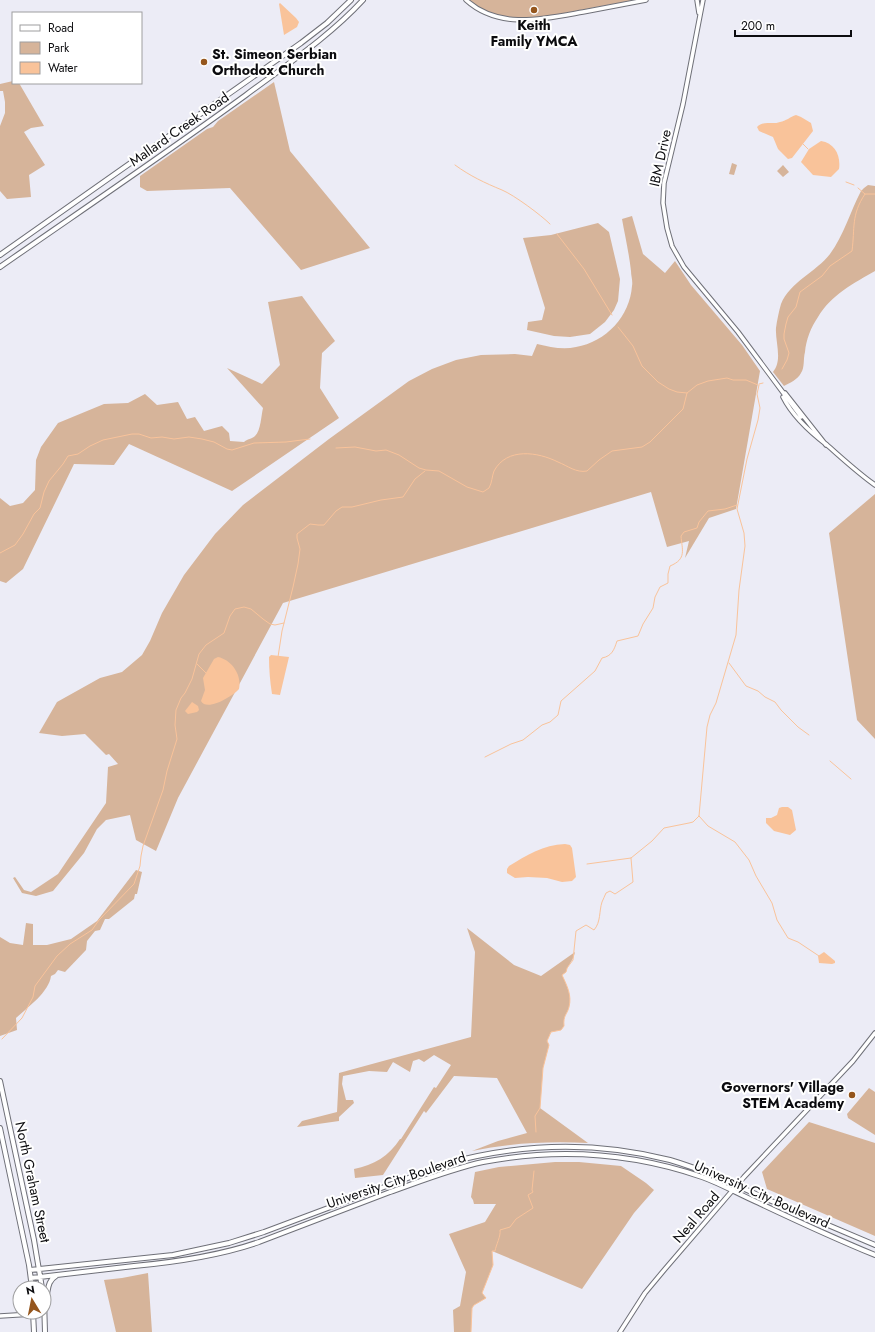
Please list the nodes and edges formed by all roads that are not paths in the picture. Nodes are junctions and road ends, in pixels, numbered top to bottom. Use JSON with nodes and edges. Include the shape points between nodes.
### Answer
{"nodes":[{"id":1,"x":351,"y":0,"type":"edge"},
{"id":2,"x":363,"y":0,"type":"edge"},
{"id":3,"x":466,"y":0,"type":"edge"},
{"id":4,"x":646,"y":0,"type":"edge"},
{"id":5,"x":697,"y":0,"type":"edge"},
{"id":6,"x":703,"y":0,"type":"edge"},
{"id":7,"x":700,"y":14,"type":"junction"},
{"id":8,"x":0,"y":255,"type":"edge"},
{"id":9,"x":0,"y":267,"type":"edge"},
{"id":10,"x":781,"y":390,"type":"junction"},
{"id":11,"x":826,"y":445,"type":"junction"},
{"id":12,"x":875,"y":485,"type":"edge"},
{"id":13,"x":875,"y":1033,"type":"edge"},
{"id":14,"x":0,"y":1081,"type":"edge"},
{"id":15,"x":0,"y":1128,"type":"edge"},
{"id":16,"x":737,"y":1185,"type":"junction"},
{"id":17,"x":733,"y":1191,"type":"junction"},
{"id":18,"x":875,"y":1245,"type":"edge"},
{"id":19,"x":875,"y":1255,"type":"edge"},
{"id":20,"x":40,"y":1269,"type":"junction"},
{"id":21,"x":30,"y":1270,"type":"junction"},
{"id":22,"x":56,"y":1276,"type":"junction"},
{"id":23,"x":41,"y":1277,"type":"junction"},
{"id":24,"x":31,"y":1278,"type":"joint"},
{"id":25,"x":41,"y":1280,"type":"edge"},
{"id":26,"x":52,"y":1280,"type":"edge"},
{"id":27,"x":12,"y":1315,"type":"edge"},
{"id":28,"x":0,"y":1316,"type":"edge"},
{"id":29,"x":33,"y":1320,"type":"edge"},
{"id":30,"x":45,"y":1320,"type":"edge"},
{"id":31,"x":34,"y":1332,"type":"edge"},
{"id":32,"x":45,"y":1332,"type":"edge"},
{"id":33,"x":620,"y":1332,"type":"edge"}],
"edges":[{"from":1,"to":8,"type":"main road","name":"Mallard Creek Road","via":[[301,43]]},
{"from":2,"to":9,"type":"main road","name":"Mallard Creek Road","via":[[341,23],[258,86]]},
{"from":3,"to":4,"type":"street","via":[[503,18],[532,20]]},
{"from":5,"to":7,"type":"street","name":"IBM Drive"},
{"from":6,"to":7,"type":"street","name":"IBM Drive"},
{"from":7,"to":10,"type":"street","name":"IBM Drive","via":[[664,183],[663,203],[667,228],[672,246],[684,267],[738,332]]},
{"from":10,"to":11,"type":"street","name":"IBM Drive"},
{"from":10,"to":11,"type":"street","name":"IBM Drive","via":[[786,402],[803,424]]},
{"from":11,"to":12,"type":"street","name":"IBM Drive"},
{"from":13,"to":16,"type":"street","name":"Neal Road","via":[[853,1061]]},
{"from":14,"to":20,"type":"main road","name":"North Graham Street"},
{"from":15,"to":21,"type":"main road","name":"North Graham Street"},
{"from":16,"to":17,"type":"street","name":"Neal Road"},
{"from":16,"to":18,"type":"main road","name":"University City Boulevard"},
{"from":16,"to":20,"type":"main road","name":"University City Boulevard","via":[[679,1163],[627,1151],[569,1146],[515,1149],[476,1155],[448,1163],[264,1232],[217,1246],[173,1255]]},
{"from":17,"to":19,"type":"main road","name":"University City Boulevard"},
{"from":17,"to":22,"type":"main road","name":"University City Boulevard","via":[[704,1178],[652,1163],[581,1154],[527,1156],[483,1162],[449,1171],[233,1250],[156,1264]]},
{"from":17,"to":33,"type":"street","name":"Neal Road","via":[[645,1293]]},
{"from":20,"to":21,"type":"main road","name":"University City Boulevard"},
{"from":20,"to":23,"type":"main road","name":"North Graham Street"},
{"from":21,"to":24,"type":"main road","name":"North Graham Street"},
{"from":22,"to":23,"type":"main road","name":"University City Boulevard"},
{"from":22,"to":26,"type":"main road"},
{"from":23,"to":24,"type":"main road","name":"University City Boulevard"},
{"from":23,"to":25,"type":"main road","name":"North Graham Street"},
{"from":27,"to":28,"type":"street"},
{"from":29,"to":31,"type":"main road"},
{"from":30,"to":32,"type":"main road"}]}
